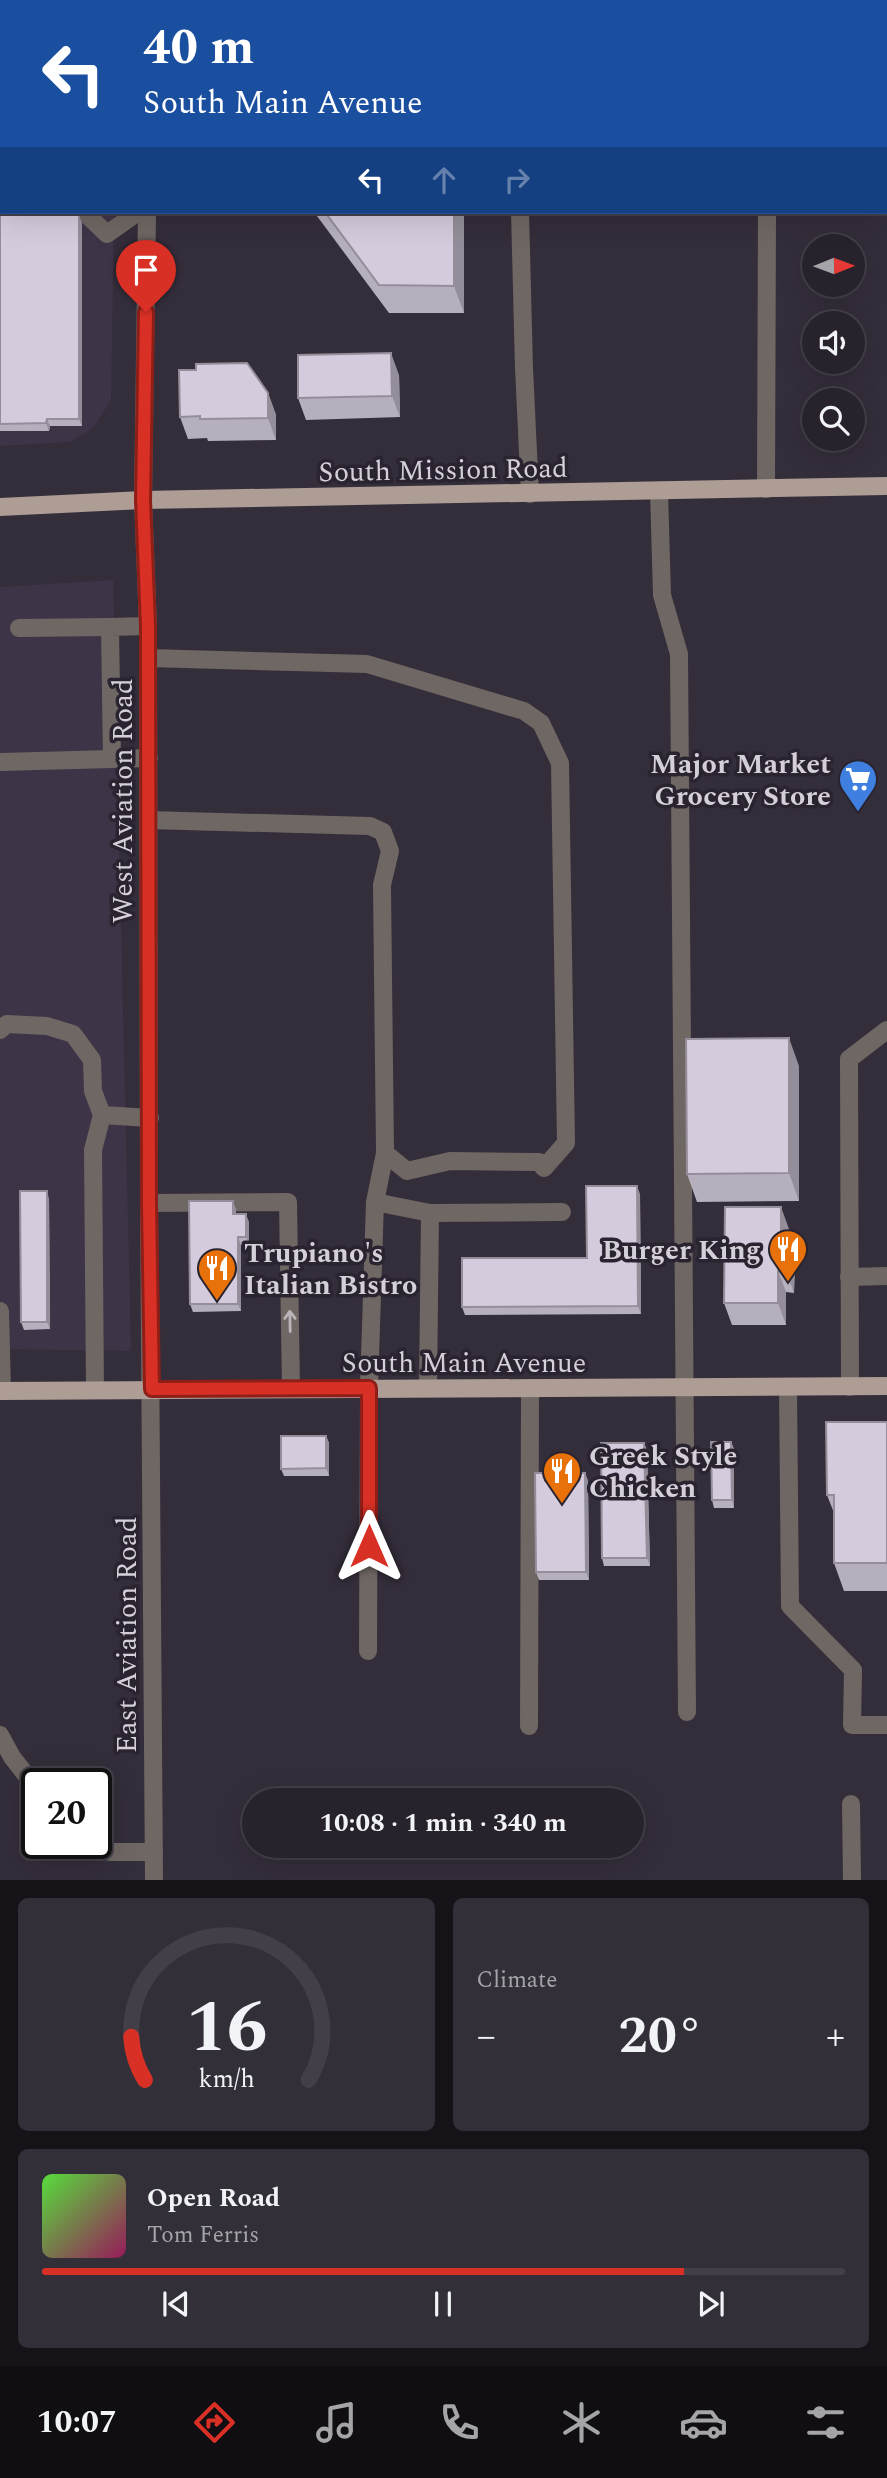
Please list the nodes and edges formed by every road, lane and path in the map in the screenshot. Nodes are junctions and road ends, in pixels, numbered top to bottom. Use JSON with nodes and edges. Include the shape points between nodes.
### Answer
{"nodes":[{"id":1,"x":86,"y":214,"type":"edge"},
{"id":2,"x":135,"y":214,"type":"edge"},
{"id":3,"x":147,"y":214,"type":"edge"},
{"id":4,"x":520,"y":214,"type":"edge"},
{"id":5,"x":767,"y":214,"type":"edge"},
{"id":6,"x":887,"y":486,"type":"edge"},
{"id":7,"x":766,"y":489,"type":"junction"},
{"id":8,"x":659,"y":491,"type":"junction"},
{"id":9,"x":530,"y":494,"type":"junction"},
{"id":10,"x":143,"y":500,"type":"junction"},
{"id":11,"x":0,"y":507,"type":"edge"},
{"id":12,"x":148,"y":626,"type":"junction"},
{"id":13,"x":110,"y":627,"type":"junction"},
{"id":14,"x":19,"y":628,"type":"dead end"},
{"id":15,"x":148,"y":658,"type":"junction"},
{"id":16,"x":149,"y":758,"type":"junction"},
{"id":17,"x":112,"y":759,"type":"junction"},
{"id":18,"x":0,"y":762,"type":"edge"},
{"id":19,"x":148,"y":821,"type":"junction"},
{"id":20,"x":0,"y":1030,"type":"edge"},
{"id":21,"x":887,"y":1030,"type":"edge"},
{"id":22,"x":102,"y":1115,"type":"junction"},
{"id":23,"x":150,"y":1118,"type":"junction"},
{"id":24,"x":384,"y":1153,"type":"junction"},
{"id":25,"x":375,"y":1202,"type":"junction"},
{"id":26,"x":149,"y":1203,"type":"junction"},
{"id":27,"x":562,"y":1212,"type":"dead end"},
{"id":28,"x":430,"y":1213,"type":"junction"},
{"id":29,"x":887,"y":1276,"type":"edge"},
{"id":30,"x":849,"y":1277,"type":"junction"},
{"id":31,"x":0,"y":1311,"type":"edge"},
{"id":32,"x":684,"y":1387,"type":"junction"},
{"id":33,"x":788,"y":1387,"type":"junction"},
{"id":34,"x":849,"y":1387,"type":"junction"},
{"id":35,"x":887,"y":1387,"type":"edge"},
{"id":36,"x":369,"y":1388,"type":"junction"},
{"id":37,"x":428,"y":1388,"type":"junction"},
{"id":38,"x":530,"y":1388,"type":"junction"},
{"id":39,"x":152,"y":1389,"type":"junction"},
{"id":40,"x":291,"y":1389,"type":"junction"},
{"id":41,"x":95,"y":1390,"type":"junction"},
{"id":42,"x":1,"y":1391,"type":"edge"},
{"id":43,"x":368,"y":1651,"type":"dead end"},
{"id":44,"x":687,"y":1712,"type":"dead end"},
{"id":45,"x":887,"y":1725,"type":"edge"},
{"id":46,"x":529,"y":1726,"type":"dead end"},
{"id":47,"x":0,"y":1735,"type":"edge"},
{"id":48,"x":21,"y":1769,"type":"edge"},
{"id":49,"x":852,"y":1804,"type":"dead end"},
{"id":50,"x":112,"y":1852,"type":"edge"},
{"id":51,"x":154,"y":1852,"type":"junction"},
{"id":52,"x":154,"y":1880,"type":"edge"},
{"id":53,"x":852,"y":1880,"type":"edge"}],
"edges":[{"from":1,"to":2,"type":"street","via":[[107,234]]},
{"from":3,"to":10,"type":"street","name":"West Aviation Road"},
{"from":4,"to":9,"type":"street"},
{"from":5,"to":7,"type":"street"},
{"from":6,"to":7,"type":"main road","name":"South Mission Road"},
{"from":7,"to":8,"type":"main road","name":"South Mission Road"},
{"from":8,"to":9,"type":"main road","name":"South Mission Road"},
{"from":8,"to":32,"type":"street","via":[[662,596],[678,654]]},
{"from":9,"to":10,"type":"main road","name":"South Mission Road"},
{"from":10,"to":11,"type":"main road","name":"South Mission Road"},
{"from":10,"to":12,"type":"street","name":"West Aviation Road"},
{"from":12,"to":13,"type":"street"},
{"from":12,"to":15,"type":"street","name":"West Aviation Road"},
{"from":13,"to":14,"type":"street"},
{"from":13,"to":17,"type":"street"},
{"from":15,"to":16,"type":"street","name":"West Aviation Road"},
{"from":15,"to":24,"type":"street","via":[[367,664],[524,711],[541,723],[560,764],[566,1143],[544,1168],[539,1163],[450,1161],[407,1171]]},
{"from":16,"to":17,"type":"street"},
{"from":16,"to":19,"type":"street","name":"West Aviation Road"},
{"from":17,"to":18,"type":"street"},
{"from":19,"to":23,"type":"street","name":"West Aviation Road"},
{"from":19,"to":24,"type":"street","via":[[370,826],[383,832],[390,850],[382,885]]},
{"from":20,"to":22,"type":"street","via":[[8,1024],[34,1025],[73,1034],[92,1060],[93,1091]]},
{"from":21,"to":30,"type":"street","via":[[849,1059]]},
{"from":22,"to":23,"type":"street"},
{"from":22,"to":41,"type":"street","via":[[93,1150]]},
{"from":23,"to":26,"type":"street","name":"West Aviation Road"},
{"from":24,"to":25,"type":"street"},
{"from":25,"to":28,"type":"street"},
{"from":25,"to":36,"type":"street"},
{"from":26,"to":39,"type":"street","name":"West Aviation Road"},
{"from":40,"to":26,"type":"street","one_way":true,"via":[[289,1202]]},
{"from":27,"to":28,"type":"street"},
{"from":28,"to":37,"type":"street"},
{"from":29,"to":30,"type":"street"},
{"from":30,"to":34,"type":"street"},
{"from":31,"to":42,"type":"street"},
{"from":32,"to":33,"type":"main road","name":"South Main Avenue"},
{"from":32,"to":38,"type":"main road","name":"South Main Avenue"},
{"from":32,"to":44,"type":"street"},
{"from":33,"to":34,"type":"main road","name":"South Main Avenue"},
{"from":33,"to":45,"type":"street","via":[[790,1606],[853,1670],[852,1725]]},
{"from":34,"to":35,"type":"main road","name":"South Main Avenue"},
{"from":36,"to":37,"type":"main road","name":"South Main Avenue"},
{"from":36,"to":40,"type":"main road","name":"South Main Avenue"},
{"from":36,"to":43,"type":"street"},
{"from":37,"to":38,"type":"main road","name":"South Main Avenue"},
{"from":38,"to":46,"type":"street"},
{"from":39,"to":40,"type":"main road","name":"South Main Avenue"},
{"from":39,"to":41,"type":"main road","name":"South Main Avenue"},
{"from":39,"to":51,"type":"street","name":"East Aviation Road"},
{"from":41,"to":42,"type":"main road","name":"South Main Avenue"},
{"from":47,"to":48,"type":"street"},
{"from":49,"to":53,"type":"street"},
{"from":50,"to":51,"type":"street"},
{"from":51,"to":52,"type":"street","name":"East Aviation Road"}]}
